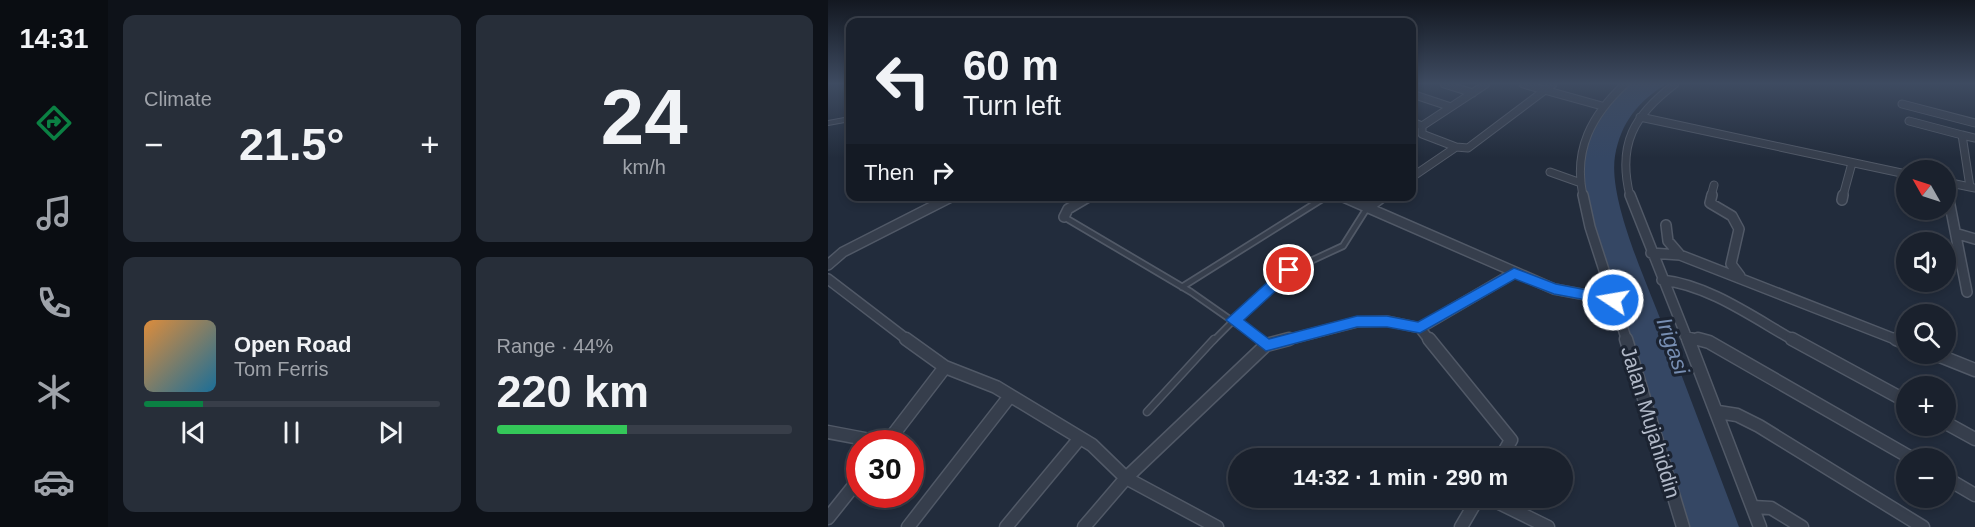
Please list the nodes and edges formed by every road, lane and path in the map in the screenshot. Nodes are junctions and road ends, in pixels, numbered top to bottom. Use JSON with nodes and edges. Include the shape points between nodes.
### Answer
{"nodes":[{"id":1,"x":1449,"y":109,"type":"edge"},
{"id":2,"x":1521,"y":109,"type":"edge"},
{"id":3,"x":1601,"y":109,"type":"edge"},
{"id":4,"x":1646,"y":109,"type":"edge"},
{"id":5,"x":1920,"y":109,"type":"edge"},
{"id":6,"x":1640,"y":117,"type":"junction"},
{"id":7,"x":846,"y":120,"type":"edge"},
{"id":8,"x":1909,"y":121,"type":"dead end"},
{"id":9,"x":828,"y":123,"type":"edge"},
{"id":10,"x":1975,"y":123,"type":"edge"},
{"id":11,"x":1416,"y":124,"type":"edge"},
{"id":12,"x":1422,"y":126,"type":"junction"},
{"id":13,"x":1962,"y":135,"type":"junction"},
{"id":14,"x":1975,"y":138,"type":"edge"},
{"id":15,"x":1456,"y":147,"type":"junction"},
{"id":16,"x":1851,"y":163,"type":"junction"},
{"id":17,"x":1550,"y":172,"type":"dead end"},
{"id":18,"x":1896,"y":172,"type":"edge"},
{"id":19,"x":1416,"y":174,"type":"edge"},
{"id":20,"x":1581,"y":183,"type":"junction"},
{"id":21,"x":1714,"y":185,"type":"dead end"},
{"id":22,"x":1956,"y":186,"type":"edge"},
{"id":23,"x":1972,"y":188,"type":"edge"},
{"id":24,"x":1842,"y":200,"type":"dead end"},
{"id":25,"x":943,"y":201,"type":"edge"},
{"id":26,"x":1082,"y":201,"type":"edge"},
{"id":27,"x":1320,"y":201,"type":"edge"},
{"id":28,"x":1352,"y":201,"type":"edge"},
{"id":29,"x":1377,"y":201,"type":"edge"},
{"id":30,"x":1368,"y":208,"type":"junction"},
{"id":31,"x":1064,"y":218,"type":"joint"},
{"id":32,"x":1955,"y":220,"type":"edge"},
{"id":33,"x":1666,"y":225,"type":"dead end"},
{"id":34,"x":1958,"y":234,"type":"junction"},
{"id":35,"x":1975,"y":239,"type":"edge"},
{"id":36,"x":1651,"y":253,"type":"junction"},
{"id":37,"x":1680,"y":255,"type":"junction"},
{"id":38,"x":829,"y":263,"type":"edge"},
{"id":39,"x":1964,"y":269,"type":"junction"},
{"id":40,"x":1975,"y":272,"type":"edge"},
{"id":41,"x":1514,"y":273,"type":"junction"},
{"id":42,"x":828,"y":279,"type":"edge"},
{"id":43,"x":1744,"y":279,"type":"junction"},
{"id":44,"x":1662,"y":280,"type":"junction"},
{"id":45,"x":1182,"y":287,"type":"junction"},
{"id":46,"x":1967,"y":292,"type":"dead end"},
{"id":47,"x":1613,"y":300,"type":"junction"},
{"id":48,"x":1234,"y":320,"type":"junction"},
{"id":49,"x":1420,"y":328,"type":"junction"},
{"id":50,"x":1685,"y":336,"type":"junction"},
{"id":51,"x":1896,"y":339,"type":"edge"},
{"id":52,"x":1266,"y":345,"type":"junction"},
{"id":53,"x":1956,"y":362,"type":"edge"},
{"id":54,"x":945,"y":367,"type":"junction"},
{"id":55,"x":1975,"y":370,"type":"edge"},
{"id":56,"x":1010,"y":396,"type":"junction"},
{"id":57,"x":1896,"y":396,"type":"edge"},
{"id":58,"x":1147,"y":412,"type":"dead end"},
{"id":59,"x":1718,"y":412,"type":"junction"},
{"id":60,"x":1956,"y":429,"type":"edge"},
{"id":61,"x":896,"y":430,"type":"edge"},
{"id":62,"x":828,"y":432,"type":"edge"},
{"id":63,"x":846,"y":435,"type":"edge"},
{"id":64,"x":1080,"y":438,"type":"junction"},
{"id":65,"x":1975,"y":439,"type":"edge"},
{"id":66,"x":1506,"y":448,"type":"edge"},
{"id":67,"x":1896,"y":449,"type":"edge"},
{"id":68,"x":1126,"y":477,"type":"junction"},
{"id":69,"x":1956,"y":484,"type":"edge"},
{"id":70,"x":1975,"y":495,"type":"edge"},
{"id":71,"x":846,"y":496,"type":"edge"},
{"id":72,"x":1753,"y":507,"type":"junction"},
{"id":73,"x":1472,"y":508,"type":"edge"},
{"id":74,"x":1509,"y":508,"type":"edge"},
{"id":75,"x":828,"y":518,"type":"edge"},
{"id":76,"x":908,"y":527,"type":"edge"},
{"id":77,"x":1006,"y":527,"type":"edge"},
{"id":78,"x":1084,"y":527,"type":"edge"},
{"id":79,"x":1217,"y":527,"type":"edge"},
{"id":80,"x":1461,"y":527,"type":"edge"},
{"id":81,"x":1548,"y":527,"type":"edge"},
{"id":82,"x":1683,"y":527,"type":"edge"},
{"id":83,"x":1760,"y":527,"type":"edge"},
{"id":84,"x":1802,"y":527,"type":"edge"},
{"id":85,"x":1923,"y":527,"type":"edge"}],
"edges":[{"from":1,"to":12,"type":"street"},
{"from":2,"to":15,"type":"street","via":[[1468,148]]},
{"from":3,"to":20,"type":"street","name":"Jalan Mujahiddin","via":[[1584,141]]},
{"from":4,"to":6,"type":"street"},
{"from":5,"to":10,"type":"street"},
{"from":6,"to":16,"type":"street"},
{"from":6,"to":36,"type":"street","via":[[1629,138],[1624,173]]},
{"from":7,"to":9,"type":"lane"},
{"from":8,"to":13,"type":"street"},
{"from":11,"to":12,"type":"street"},
{"from":12,"to":15,"type":"street","via":[[1421,133]]},
{"from":13,"to":14,"type":"street"},
{"from":13,"to":23,"type":"street"},
{"from":15,"to":19,"type":"street"},
{"from":16,"to":18,"type":"street"},
{"from":16,"to":24,"type":"street"},
{"from":17,"to":20,"type":"street"},
{"from":20,"to":47,"type":"street","name":"Jalan Mujahiddin"},
{"from":21,"to":43,"type":"street","via":[[1710,202],[1738,224],[1739,237],[1731,264]]},
{"from":22,"to":23,"type":"street"},
{"from":25,"to":38,"type":"street"},
{"from":26,"to":31,"type":"street","via":[[1068,209]]},
{"from":27,"to":45,"type":"lane"},
{"from":28,"to":30,"type":"street"},
{"from":29,"to":30,"type":"street"},
{"from":30,"to":41,"type":"street"},
{"from":30,"to":48,"type":"lane","via":[[1361,213],[1348,242],[1289,270]]},
{"from":31,"to":45,"type":"lane"},
{"from":32,"to":34,"type":"street"},
{"from":33,"to":37,"type":"street","via":[[1668,241]]},
{"from":34,"to":35,"type":"street"},
{"from":34,"to":39,"type":"street"},
{"from":36,"to":37,"type":"street"},
{"from":36,"to":44,"type":"street"},
{"from":37,"to":43,"type":"street"},
{"from":39,"to":40,"type":"street"},
{"from":39,"to":46,"type":"street"},
{"from":41,"to":47,"type":"street","via":[[1554,289]]},
{"from":41,"to":49,"type":"street"},
{"from":42,"to":54,"type":"street"},
{"from":43,"to":51,"type":"street"},
{"from":44,"to":50,"type":"street"},
{"from":44,"to":57,"type":"street","via":[[1682,282],[1707,293]]},
{"from":45,"to":48,"type":"lane"},
{"from":47,"to":82,"type":"street","name":"Jalan Mujahiddin"},
{"from":48,"to":52,"type":"lane"},
{"from":48,"to":58,"type":"lane"},
{"from":49,"to":52,"type":"street","via":[[1387,321],[1357,322]]},
{"from":49,"to":66,"type":"street","via":[[1511,440]]},
{"from":50,"to":59,"type":"street"},
{"from":50,"to":67,"type":"street","via":[[1709,342]]},
{"from":52,"to":68,"type":"street"},
{"from":53,"to":55,"type":"street"},
{"from":54,"to":56,"type":"street"},
{"from":54,"to":61,"type":"street"},
{"from":56,"to":64,"type":"street"},
{"from":56,"to":76,"type":"street"},
{"from":59,"to":72,"type":"street"},
{"from":59,"to":85,"type":"street","via":[[1737,415],[1759,426]]},
{"from":60,"to":65,"type":"street"},
{"from":62,"to":63,"type":"street"},
{"from":64,"to":68,"type":"street"},
{"from":64,"to":77,"type":"street"},
{"from":68,"to":78,"type":"street"},
{"from":68,"to":79,"type":"street"},
{"from":69,"to":70,"type":"street"},
{"from":71,"to":75,"type":"street"},
{"from":72,"to":83,"type":"street"},
{"from":72,"to":84,"type":"street","via":[[1771,508]]},
{"from":73,"to":80,"type":"street"},
{"from":74,"to":81,"type":"street"}]}
